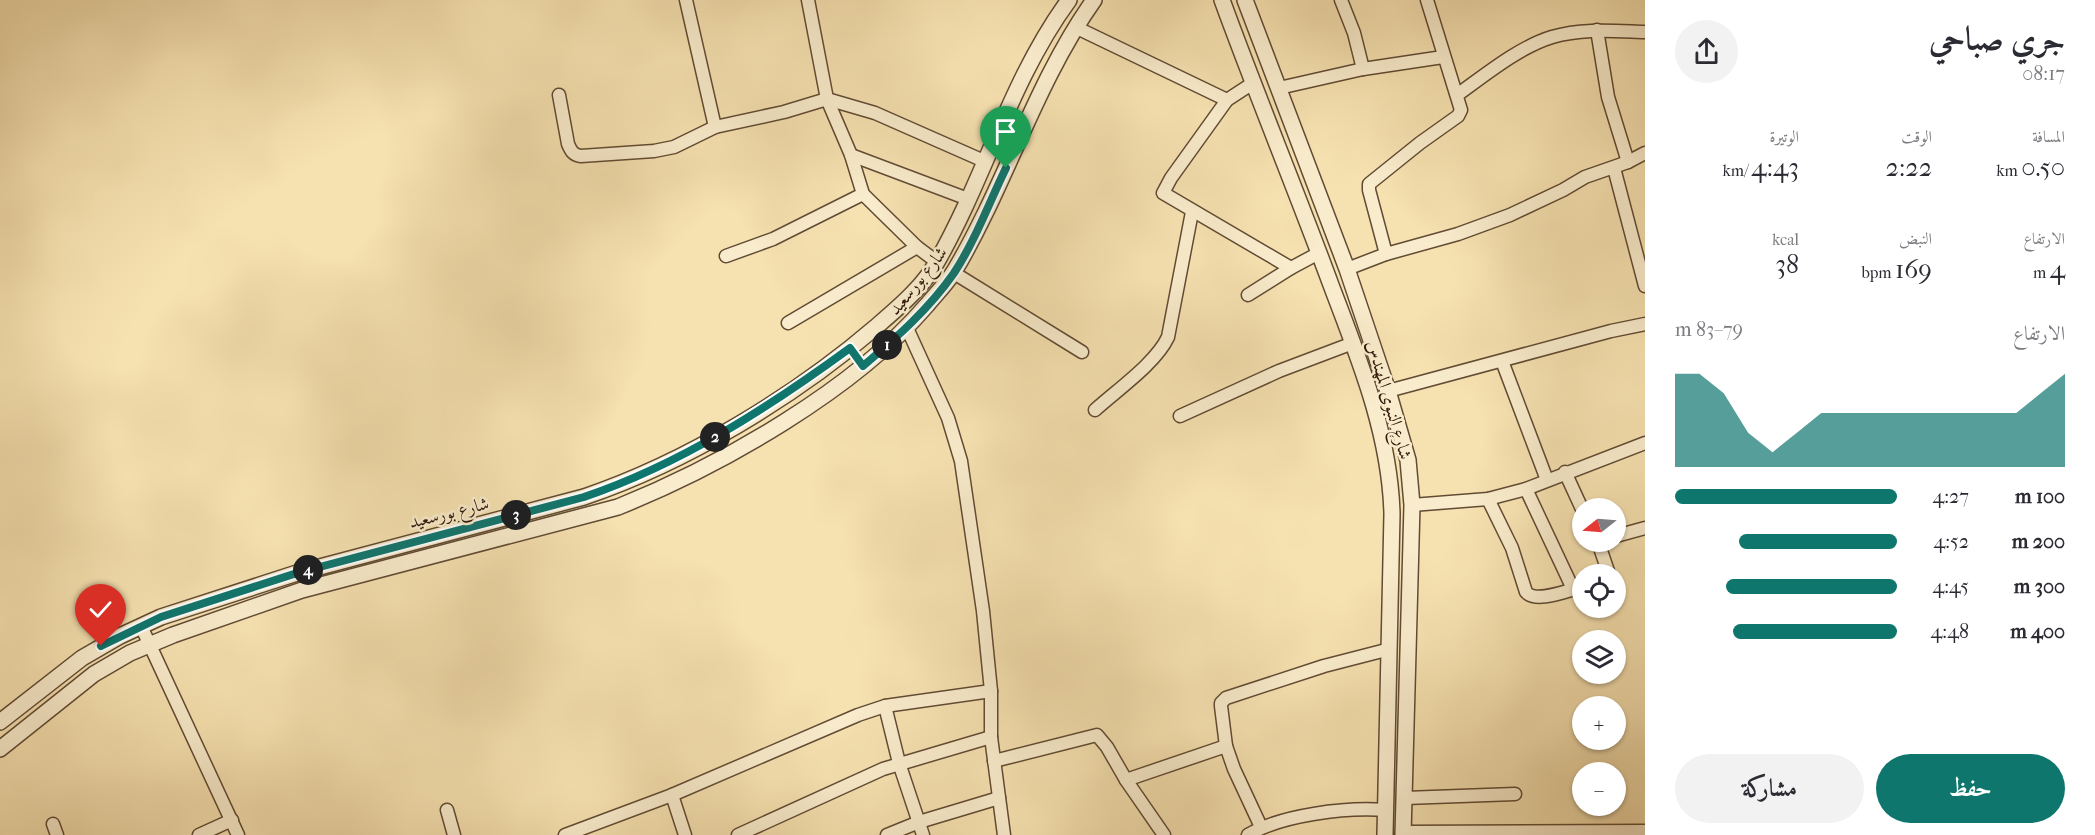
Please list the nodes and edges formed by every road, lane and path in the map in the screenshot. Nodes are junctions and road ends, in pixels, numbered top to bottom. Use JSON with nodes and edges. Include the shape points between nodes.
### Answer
{"nodes":[{"id":1,"x":686,"y":0,"type":"edge"},
{"id":2,"x":808,"y":0,"type":"edge"},
{"id":3,"x":1069,"y":0,"type":"edge"},
{"id":4,"x":1094,"y":0,"type":"edge"},
{"id":5,"x":1222,"y":0,"type":"edge"},
{"id":6,"x":1245,"y":0,"type":"edge"},
{"id":7,"x":1341,"y":0,"type":"edge"},
{"id":8,"x":1427,"y":0,"type":"edge"},
{"id":9,"x":1075,"y":27,"type":"junction"},
{"id":10,"x":1597,"y":30,"type":"junction"},
{"id":11,"x":1645,"y":32,"type":"edge"},
{"id":12,"x":1443,"y":57,"type":"junction"},
{"id":13,"x":1363,"y":69,"type":"junction"},
{"id":14,"x":1253,"y":83,"type":"junction"},
{"id":15,"x":1279,"y":88,"type":"junction"},
{"id":16,"x":559,"y":95,"type":"dead end"},
{"id":17,"x":1457,"y":95,"type":"junction"},
{"id":18,"x":827,"y":99,"type":"junction"},
{"id":19,"x":1227,"y":100,"type":"junction"},
{"id":20,"x":715,"y":127,"type":"junction"},
{"id":21,"x":1645,"y":153,"type":"edge"},
{"id":22,"x":851,"y":155,"type":"junction"},
{"id":23,"x":984,"y":161,"type":"junction"},
{"id":24,"x":1628,"y":162,"type":"junction"},
{"id":25,"x":1614,"y":168,"type":"junction"},
{"id":26,"x":864,"y":194,"type":"junction"},
{"id":27,"x":968,"y":199,"type":"junction"},
{"id":28,"x":1192,"y":212,"type":"junction"},
{"id":29,"x":917,"y":247,"type":"junction"},
{"id":30,"x":1319,"y":253,"type":"junction"},
{"id":31,"x":1386,"y":254,"type":"junction"},
{"id":32,"x":726,"y":256,"type":"dead end"},
{"id":33,"x":937,"y":262,"type":"junction"},
{"id":34,"x":1291,"y":268,"type":"junction"},
{"id":35,"x":1347,"y":268,"type":"junction"},
{"id":36,"x":954,"y":273,"type":"junction"},
{"id":37,"x":1645,"y":286,"type":"edge"},
{"id":38,"x":1248,"y":295,"type":"dead end"},
{"id":39,"x":788,"y":323,"type":"dead end"},
{"id":40,"x":1645,"y":324,"type":"edge"},
{"id":41,"x":907,"y":328,"type":"junction"},
{"id":42,"x":1353,"y":344,"type":"junction"},
{"id":43,"x":850,"y":348,"type":"junction"},
{"id":44,"x":1082,"y":352,"type":"dead end"},
{"id":45,"x":1502,"y":361,"type":"junction"},
{"id":46,"x":863,"y":366,"type":"junction"},
{"id":47,"x":1388,"y":391,"type":"junction"},
{"id":48,"x":1095,"y":410,"type":"dead end"},
{"id":49,"x":1180,"y":416,"type":"dead end"},
{"id":50,"x":1645,"y":443,"type":"edge"},
{"id":51,"x":1565,"y":472,"type":"junction"},
{"id":52,"x":1547,"y":480,"type":"junction"},
{"id":53,"x":1526,"y":489,"type":"junction"},
{"id":54,"x":1577,"y":498,"type":"edge"},
{"id":55,"x":1488,"y":499,"type":"junction"},
{"id":56,"x":1412,"y":505,"type":"junction"},
{"id":57,"x":1645,"y":528,"type":"edge"},
{"id":58,"x":1626,"y":533,"type":"edge"},
{"id":59,"x":1572,"y":577,"type":"edge"},
{"id":60,"x":1572,"y":590,"type":"edge"},
{"id":61,"x":141,"y":626,"type":"junction"},
{"id":62,"x":149,"y":644,"type":"junction"},
{"id":63,"x":1390,"y":649,"type":"junction"},
{"id":64,"x":991,"y":691,"type":"junction"},
{"id":65,"x":885,"y":706,"type":"junction"},
{"id":66,"x":0,"y":722,"type":"edge"},
{"id":67,"x":991,"y":737,"type":"junction"},
{"id":68,"x":1226,"y":746,"type":"junction"},
{"id":69,"x":0,"y":749,"type":"edge"},
{"id":70,"x":994,"y":761,"type":"junction"},
{"id":71,"x":899,"y":763,"type":"junction"},
{"id":72,"x":1126,"y":780,"type":"junction"},
{"id":73,"x":1515,"y":794,"type":"dead end"},
{"id":74,"x":672,"y":795,"type":"junction"},
{"id":75,"x":999,"y":798,"type":"junction"},
{"id":76,"x":1405,"y":798,"type":"junction"},
{"id":77,"x":447,"y":810,"type":"dead end"},
{"id":78,"x":1385,"y":810,"type":"junction"},
{"id":79,"x":232,"y":820,"type":"junction"},
{"id":80,"x":919,"y":822,"type":"junction"},
{"id":81,"x":1261,"y":827,"type":"junction"},
{"id":82,"x":1645,"y":831,"type":"edge"},
{"id":83,"x":584,"y":832,"type":"edge"},
{"id":84,"x":1403,"y":833,"type":"edge"},
{"id":85,"x":199,"y":835,"type":"edge"},
{"id":86,"x":238,"y":835,"type":"edge"},
{"id":87,"x":454,"y":835,"type":"edge"},
{"id":88,"x":565,"y":835,"type":"edge"},
{"id":89,"x":685,"y":835,"type":"edge"},
{"id":90,"x":738,"y":835,"type":"edge"},
{"id":91,"x":887,"y":835,"type":"edge"},
{"id":92,"x":923,"y":835,"type":"edge"},
{"id":93,"x":1004,"y":835,"type":"edge"},
{"id":94,"x":1164,"y":835,"type":"edge"},
{"id":95,"x":1248,"y":835,"type":"edge"},
{"id":96,"x":1385,"y":835,"type":"edge"}],
"edges":[{"from":1,"to":20,"type":"street"},
{"from":2,"to":18,"type":"street"},
{"from":3,"to":23,"type":"street","name":"شارع بورسعيد","via":[[1036,51]]},
{"from":4,"to":9,"type":"street","name":"شارع بورسعيد"},
{"from":5,"to":14,"type":"street","name":"شارع النبوى المهندس"},
{"from":6,"to":15,"type":"street","name":"شارع النبوى المهندس"},
{"from":7,"to":13,"type":"street"},
{"from":8,"to":12,"type":"street"},
{"from":9,"to":19,"type":"street"},
{"from":9,"to":36,"type":"street","name":"شارع بورسعيد"},
{"from":10,"to":11,"type":"street"},
{"from":10,"to":17,"type":"street","via":[[1545,40],[1499,65]]},
{"from":10,"to":24,"type":"street","via":[[1608,97]]},
{"from":12,"to":13,"type":"street"},
{"from":12,"to":17,"type":"street"},
{"from":13,"to":15,"type":"street"},
{"from":14,"to":19,"type":"street"},
{"from":14,"to":30,"type":"street","name":"شارع النبوى المهندس"},
{"from":15,"to":35,"type":"street","name":"شارع النبوى المهندس"},
{"from":16,"to":20,"type":"street","via":[[568,144],[576,155],[674,147]]},
{"from":17,"to":31,"type":"street","via":[[1461,110],[1458,116],[1370,184]]},
{"from":18,"to":20,"type":"street"},
{"from":18,"to":22,"type":"street"},
{"from":18,"to":23,"type":"street","via":[[875,113]]},
{"from":19,"to":28,"type":"street","via":[[1163,194]]},
{"from":21,"to":24,"type":"street"},
{"from":22,"to":26,"type":"street"},
{"from":22,"to":27,"type":"street"},
{"from":23,"to":27,"type":"street","name":"شارع بورسعيد"},
{"from":24,"to":25,"type":"street"},
{"from":25,"to":31,"type":"street","via":[[1585,177],[1510,215]]},
{"from":25,"to":37,"type":"street"},
{"from":26,"to":29,"type":"street"},
{"from":26,"to":32,"type":"street","via":[[773,239]]},
{"from":27,"to":33,"type":"street","name":"شارع بورسعيد"},
{"from":28,"to":34,"type":"street"},
{"from":28,"to":48,"type":"street","via":[[1164,346]]},
{"from":29,"to":33,"type":"street"},
{"from":29,"to":39,"type":"street"},
{"from":30,"to":34,"type":"street"},
{"from":30,"to":42,"type":"street","name":"شارع النبوى المهندس"},
{"from":31,"to":35,"type":"street"},
{"from":33,"to":43,"type":"street","name":"شارع بورسعيد","via":[[897,309]]},
{"from":34,"to":38,"type":"street"},
{"from":35,"to":47,"type":"street","name":"شارع النبوى المهندس"},
{"from":36,"to":41,"type":"street","name":"شارع بورسعيد"},
{"from":36,"to":44,"type":"street"},
{"from":40,"to":45,"type":"street"},
{"from":41,"to":46,"type":"street","name":"شارع بورسعيد"},
{"from":41,"to":64,"type":"street","via":[[948,418],[961,461]]},
{"from":42,"to":49,"type":"street","via":[[1279,371]]},
{"from":42,"to":63,"type":"street","name":"شارع النبوى المهندس","via":[[1389,468]]},
{"from":43,"to":46,"type":"street"},
{"from":43,"to":61,"type":"street","name":"شارع بورسعيد","via":[[747,418],[687,453],[612,488],[297,573]]},
{"from":45,"to":47,"type":"street"},
{"from":45,"to":52,"type":"street"},
{"from":46,"to":62,"type":"street","name":"شارع بورسعيد","via":[[758,437],[618,507],[302,590]]},
{"from":47,"to":56,"type":"street","name":"شارع النبوى المهندس","via":[[1408,459]]},
{"from":50,"to":51,"type":"street"},
{"from":51,"to":52,"type":"street"},
{"from":51,"to":54,"type":"street"},
{"from":52,"to":53,"type":"street"},
{"from":53,"to":55,"type":"street"},
{"from":53,"to":59,"type":"street"},
{"from":55,"to":56,"type":"street"},
{"from":55,"to":60,"type":"street","via":[[1512,548],[1529,596],[1538,598]]},
{"from":56,"to":76,"type":"street","name":"شارع النبوى المهندس"},
{"from":57,"to":58,"type":"street"},
{"from":61,"to":62,"type":"street"},
{"from":61,"to":66,"type":"street","name":"شارع بورسعيد","via":[[82,658]]},
{"from":62,"to":69,"type":"street","name":"شارع بورسعيد","via":[[94,674]]},
{"from":62,"to":79,"type":"street"},
{"from":63,"to":68,"type":"street","via":[[1226,698],[1221,702]]},
{"from":63,"to":78,"type":"street","name":"شارع النبوى المهندس"},
{"from":64,"to":65,"type":"street"},
{"from":64,"to":67,"type":"street"},
{"from":65,"to":71,"type":"street"},
{"from":65,"to":74,"type":"street"},
{"from":67,"to":70,"type":"street"},
{"from":67,"to":71,"type":"street"},
{"from":68,"to":72,"type":"street"},
{"from":68,"to":81,"type":"street"},
{"from":70,"to":72,"type":"street","via":[[1095,735],[1107,747]]},
{"from":70,"to":75,"type":"street"},
{"from":71,"to":80,"type":"street"},
{"from":71,"to":90,"type":"street"},
{"from":72,"to":94,"type":"street"},
{"from":73,"to":76,"type":"street"},
{"from":74,"to":83,"type":"street"},
{"from":74,"to":89,"type":"street"},
{"from":75,"to":80,"type":"street"},
{"from":75,"to":93,"type":"street"},
{"from":76,"to":84,"type":"street","name":"شارع النبوى المهندس"},
{"from":77,"to":87,"type":"street"},
{"from":78,"to":81,"type":"street","via":[[1360,808]]},
{"from":78,"to":96,"type":"street","name":"شارع النبوى المهندس"},
{"from":79,"to":85,"type":"street"},
{"from":79,"to":86,"type":"street"},
{"from":80,"to":91,"type":"street"},
{"from":80,"to":92,"type":"street"},
{"from":81,"to":95,"type":"street"},
{"from":82,"to":84,"type":"street"},
{"from":83,"to":88,"type":"street"}]}
